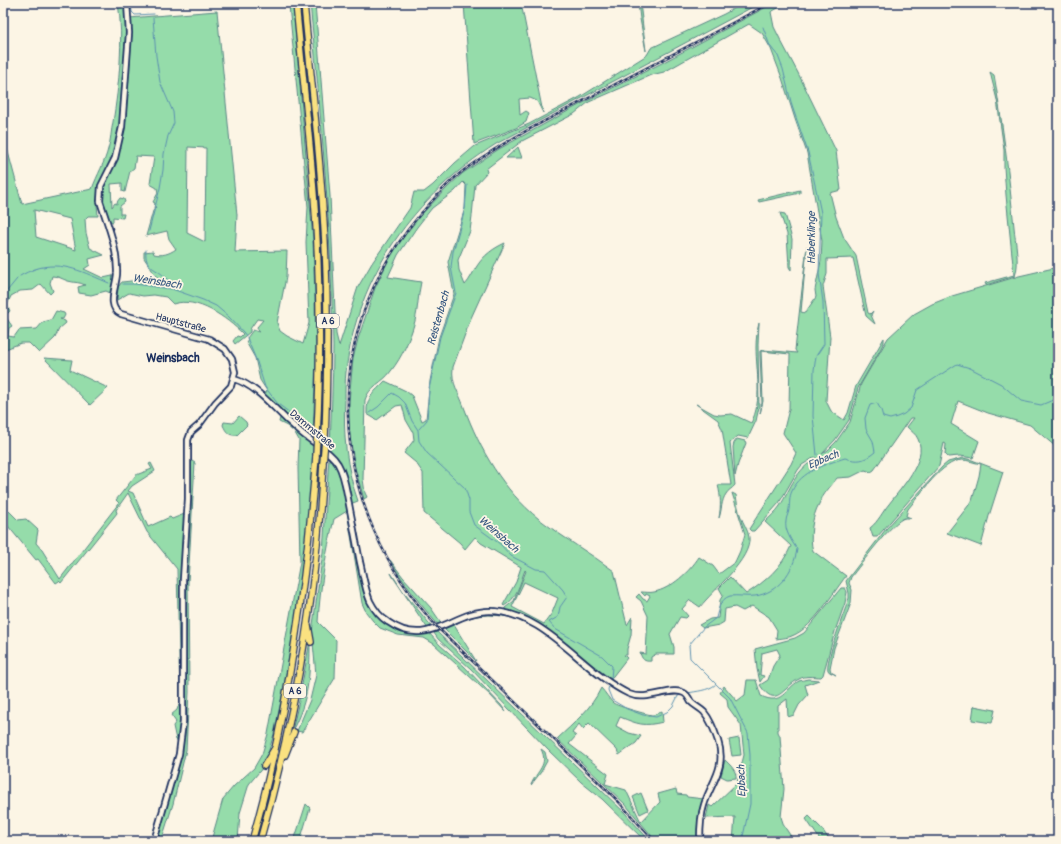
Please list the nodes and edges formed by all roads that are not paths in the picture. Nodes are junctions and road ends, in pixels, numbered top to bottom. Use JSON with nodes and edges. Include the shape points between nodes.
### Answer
{"nodes":[{"id":1,"x":127,"y":3,"type":"edge"},
{"id":2,"x":296,"y":3,"type":"edge"},
{"id":3,"x":304,"y":3,"type":"edge"},
{"id":4,"x":234,"y":379,"type":"junction"},
{"id":5,"x":307,"y":620,"type":"junction"},
{"id":6,"x":311,"y":642,"type":"dead end"},
{"id":7,"x":294,"y":732,"type":"dead end"},
{"id":8,"x":276,"y":746,"type":"junction"},
{"id":9,"x":281,"y":762,"type":"junction"},
{"id":10,"x":264,"y":766,"type":"dead end"},
{"id":11,"x":154,"y":841,"type":"edge"},
{"id":12,"x":252,"y":841,"type":"edge"},
{"id":13,"x":260,"y":841,"type":"edge"},
{"id":14,"x":700,"y":841,"type":"edge"}],
"edges":[{"from":1,"to":4,"type":"street","name":"Hauptstraße","via":[[129,33],[122,128],[115,158],[100,186],[100,201],[116,254],[112,303],[115,311],[219,344],[232,359]]},
{"from":2,"to":8,"type":"highway","number":"A 6","bridge":true,"via":[[309,134],[318,265],[320,345],[316,456],[309,542],[297,636]]},
{"from":3,"to":5,"type":"highway","number":"A 6","bridge":true,"via":[[317,133],[328,338],[324,463]]},
{"from":4,"to":11,"type":"street","via":[[226,393],[189,437],[182,585],[183,722],[179,754]]},
{"from":4,"to":14,"type":"street","name":"Dammstraße","via":[[241,381],[267,400],[296,429],[335,460],[343,479],[370,600],[379,614],[390,623],[404,630],[418,632],[433,630],[464,617],[489,611],[512,615],[534,624],[613,685],[635,696],[653,696],[674,691],[686,694],[708,719],[718,741],[721,758],[718,773],[702,813]]},
{"from":5,"to":6,"type":"highway"},
{"from":5,"to":9,"type":"highway","number":"A 6"},
{"from":7,"to":9,"type":"highway"},
{"from":8,"to":10,"type":"highway"},
{"from":8,"to":12,"type":"highway","number":"A 6"},
{"from":9,"to":13,"type":"highway","number":"A 6"}]}
